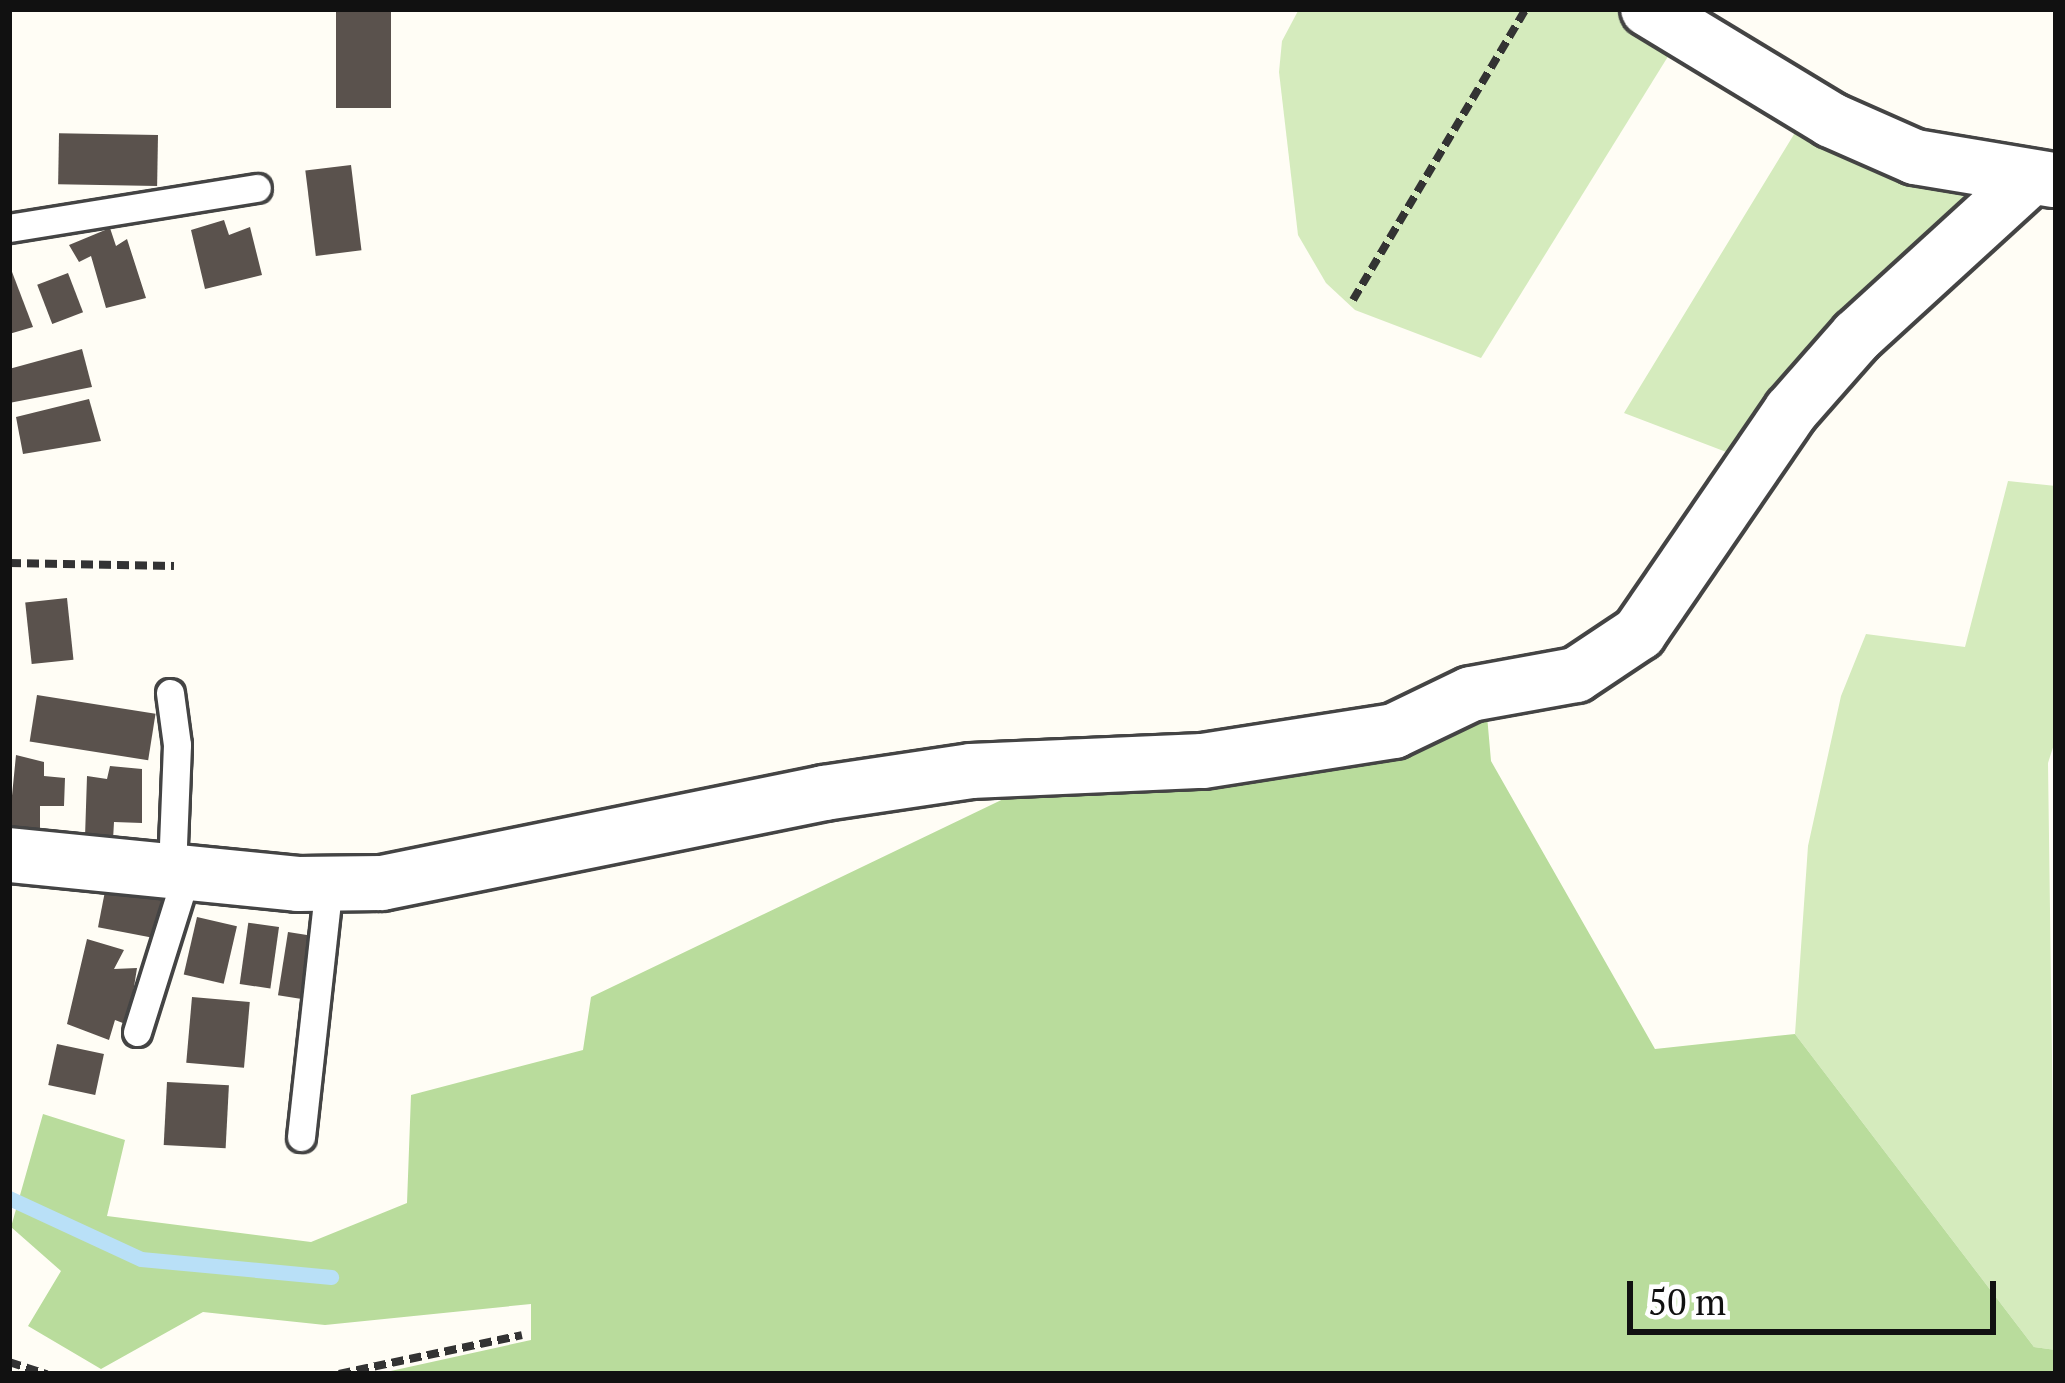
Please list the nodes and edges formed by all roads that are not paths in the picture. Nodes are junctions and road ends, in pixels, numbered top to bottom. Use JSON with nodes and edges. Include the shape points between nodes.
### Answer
{"nodes":[{"id":1,"x":1648,"y":9,"type":"edge"},
{"id":2,"x":2042,"y":180,"type":"edge"},
{"id":3,"x":257,"y":188,"type":"dead end"},
{"id":4,"x":9,"y":228,"type":"edge"},
{"id":5,"x":170,"y":692,"type":"dead end"},
{"id":6,"x":9,"y":855,"type":"edge"},
{"id":7,"x":180,"y":872,"type":"junction"},
{"id":8,"x":329,"y":883,"type":"junction"},
{"id":9,"x":137,"y":1032,"type":"dead end"},
{"id":10,"x":301,"y":1137,"type":"dead end"}],
"edges":[{"from":1,"to":2,"type":"street","via":[[1831,120],[1915,157]]},
{"from":2,"to":8,"type":"street","via":[[1857,336],[1791,411],[1639,633],[1576,675],[1471,694],[1372,734],[1203,761],[950,775],[824,793],[514,862]]},
{"from":3,"to":4,"type":"lane"},
{"from":5,"to":7,"type":"lane"},
{"from":6,"to":7,"type":"street"},
{"from":7,"to":8,"type":"street"},
{"from":7,"to":9,"type":"lane"},
{"from":8,"to":10,"type":"lane"}]}
